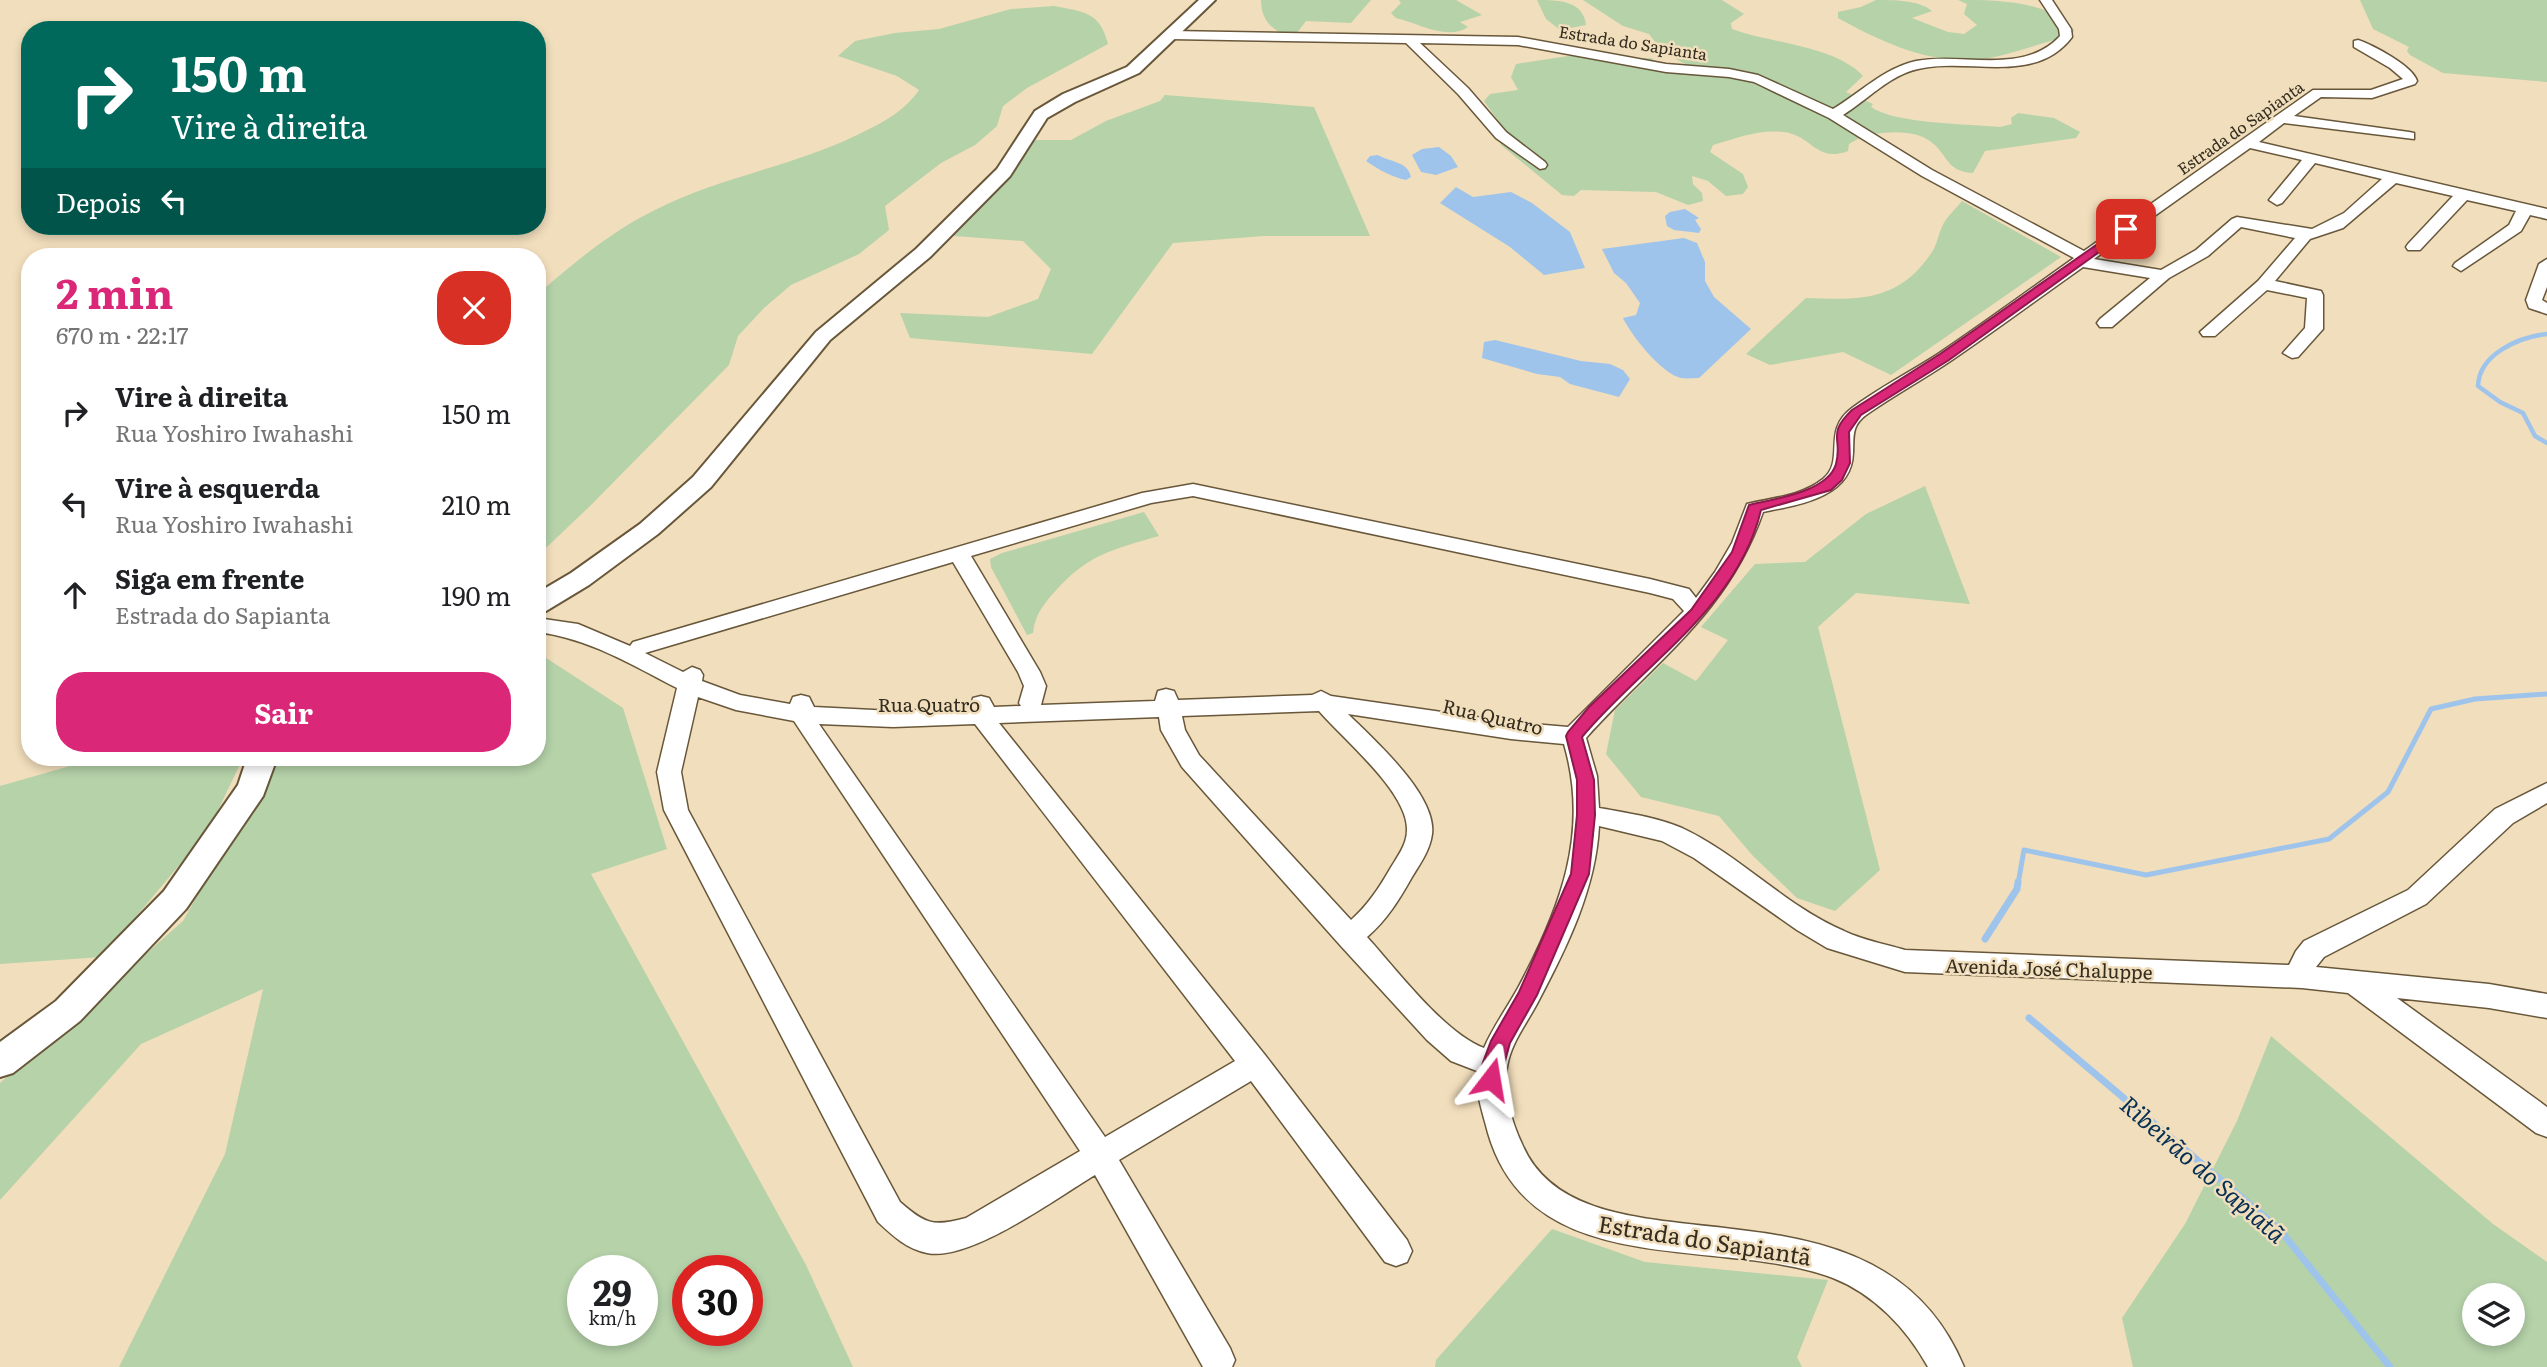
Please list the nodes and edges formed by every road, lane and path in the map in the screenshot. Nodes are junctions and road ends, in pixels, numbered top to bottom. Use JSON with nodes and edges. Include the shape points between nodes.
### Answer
{"nodes":[{"id":1,"x":1208,"y":0,"type":"edge"},
{"id":2,"x":2046,"y":0,"type":"edge"},
{"id":3,"x":1171,"y":35,"type":"junction"},
{"id":4,"x":1410,"y":40,"type":"junction"},
{"id":5,"x":2358,"y":44,"type":"dead end"},
{"id":6,"x":1834,"y":116,"type":"junction"},
{"id":7,"x":2282,"y":119,"type":"junction"},
{"id":8,"x":2409,"y":136,"type":"dead end"},
{"id":9,"x":2247,"y":144,"type":"junction"},
{"id":10,"x":2310,"y":160,"type":"junction"},
{"id":11,"x":1540,"y":165,"type":"dead end"},
{"id":12,"x":2391,"y":179,"type":"junction"},
{"id":13,"x":2462,"y":196,"type":"junction"},
{"id":14,"x":2277,"y":200,"type":"dead end"},
{"id":15,"x":2525,"y":209,"type":"junction"},
{"id":16,"x":2547,"y":214,"type":"edge"},
{"id":17,"x":2305,"y":235,"type":"junction"},
{"id":18,"x":2414,"y":247,"type":"dead end"},
{"id":19,"x":2083,"y":260,"type":"junction"},
{"id":20,"x":2547,"y":264,"type":"edge"},
{"id":21,"x":2461,"y":266,"type":"dead end"},
{"id":22,"x":2163,"y":275,"type":"junction"},
{"id":23,"x":2264,"y":284,"type":"junction"},
{"id":24,"x":2547,"y":309,"type":"edge"},
{"id":25,"x":2106,"y":323,"type":"dead end"},
{"id":26,"x":2209,"y":332,"type":"dead end"},
{"id":27,"x":2292,"y":353,"type":"dead end"},
{"id":28,"x":958,"y":552,"type":"junction"},
{"id":29,"x":546,"y":599,"type":"edge"},
{"id":30,"x":546,"y":603,"type":"edge"},
{"id":31,"x":1697,"y":613,"type":"junction"},
{"id":32,"x":546,"y":626,"type":"edge"},
{"id":33,"x":640,"y":647,"type":"junction"},
{"id":34,"x":691,"y":680,"type":"junction"},
{"id":35,"x":1320,"y":697,"type":"junction"},
{"id":36,"x":1031,"y":703,"type":"junction"},
{"id":37,"x":1167,"y":703,"type":"junction"},
{"id":38,"x":802,"y":708,"type":"junction"},
{"id":39,"x":983,"y":710,"type":"junction"},
{"id":40,"x":1574,"y":736,"type":"junction"},
{"id":41,"x":259,"y":766,"type":"edge"},
{"id":42,"x":2547,"y":792,"type":"edge"},
{"id":43,"x":1586,"y":815,"type":"junction"},
{"id":44,"x":1349,"y":937,"type":"junction"},
{"id":45,"x":2302,"y":978,"type":"junction"},
{"id":46,"x":2353,"y":981,"type":"junction"},
{"id":47,"x":2547,"y":1006,"type":"edge"},
{"id":48,"x":0,"y":1062,"type":"edge"},
{"id":49,"x":1255,"y":1064,"type":"junction"},
{"id":50,"x":1492,"y":1065,"type":"junction"},
{"id":51,"x":2547,"y":1124,"type":"edge"},
{"id":52,"x":1100,"y":1155,"type":"junction"},
{"id":53,"x":1396,"y":1251,"type":"dead end"},
{"id":54,"x":1218,"y":1360,"type":"dead end"},
{"id":55,"x":1947,"y":1367,"type":"edge"}],
"edges":[{"from":1,"to":3,"type":"main road"},
{"from":2,"to":6,"type":"street","via":[[2066,37],[2054,51],[2009,62],[1911,67]]},
{"from":3,"to":4,"type":"street","name":"Estrada do Sapianta"},
{"from":3,"to":29,"type":"main road","via":[[1133,70],[1041,115],[1003,172],[939,238],[823,336],[702,482],[649,529]]},
{"from":4,"to":6,"type":"street","name":"Estrada do Sapianta","via":[[1537,43],[1666,68],[1746,76]]},
{"from":4,"to":11,"type":"street","via":[[1501,135]]},
{"from":5,"to":7,"type":"street","name":"Estrada do Sapianta","via":[[2395,65],[2410,81],[2372,94],[2320,92]]},
{"from":6,"to":19,"type":"street","name":"Estrada do Sapianta"},
{"from":7,"to":8,"type":"street"},
{"from":7,"to":9,"type":"street","name":"Estrada do Sapianta"},
{"from":9,"to":10,"type":"street"},
{"from":9,"to":19,"type":"street","name":"Estrada do Sapianta"},
{"from":10,"to":12,"type":"street"},
{"from":10,"to":14,"type":"street"},
{"from":12,"to":13,"type":"street"},
{"from":12,"to":17,"type":"street","via":[[2344,220]]},
{"from":13,"to":15,"type":"street"},
{"from":13,"to":18,"type":"street"},
{"from":15,"to":16,"type":"street"},
{"from":15,"to":21,"type":"street","via":[[2516,228]]},
{"from":17,"to":22,"type":"street","via":[[2237,222],[2202,253]]},
{"from":17,"to":23,"type":"street"},
{"from":19,"to":22,"type":"street"},
{"from":19,"to":31,"type":"street","name":"Estrada do Sapianta","via":[[1857,412],[1842,432],[1843,463],[1837,477],[1826,487],[1754,508],[1739,552]]},
{"from":20,"to":24,"type":"street","via":[[2534,300]]},
{"from":22,"to":25,"type":"street"},
{"from":23,"to":26,"type":"street"},
{"from":23,"to":27,"type":"street","via":[[2315,295],[2314,330]]},
{"from":28,"to":31,"type":"street","via":[[1149,497],[1193,490],[1650,586],[1681,594]]},
{"from":28,"to":33,"type":"street"},
{"from":28,"to":36,"type":"street","via":[[1029,672],[1035,686]]},
{"from":30,"to":33,"type":"street","name":"Rua Quatro"},
{"from":31,"to":40,"type":"street","via":[[1594,711]]},
{"from":32,"to":34,"type":"street","name":"Rua Quatro","via":[[570,629]]},
{"from":33,"to":34,"type":"street","name":"Rua Quatro"},
{"from":34,"to":38,"type":"street","name":"Rua Quatro","via":[[736,702]]},
{"from":34,"to":52,"type":"street","via":[[669,772],[676,810],[889,1212],[910,1232],[939,1241],[973,1231]]},
{"from":35,"to":37,"type":"street","name":"Rua Quatro"},
{"from":35,"to":40,"type":"street","name":"Rua Quatro","via":[[1535,734]]},
{"from":35,"to":44,"type":"street","via":[[1406,791],[1420,827],[1414,852],[1387,897],[1374,917]]},
{"from":36,"to":37,"type":"street","name":"Rua Quatro"},
{"from":36,"to":39,"type":"street","name":"Rua Quatro"},
{"from":37,"to":39,"type":"street","name":"Rua Quatro"},
{"from":37,"to":44,"type":"street","via":[[1173,730],[1190,761]]},
{"from":38,"to":39,"type":"street","name":"Rua Quatro","via":[[893,719]]},
{"from":38,"to":52,"type":"street","via":[[806,723]]},
{"from":39,"to":49,"type":"street","via":[[988,727]]},
{"from":40,"to":43,"type":"street","name":"Estrada do Sapiantã","via":[[1586,780]]},
{"from":41,"to":48,"type":"main road","via":[[252,788],[175,900],[68,1011]]},
{"from":42,"to":45,"type":"street","via":[[2504,816],[2417,897],[2314,949],[2305,957]]},
{"from":43,"to":45,"type":"street","name":"Avenida José Chaluppe","via":[[1671,834],[1836,940],[1905,961]]},
{"from":43,"to":50,"type":"street","name":"Estrada do Sapiantã","via":[[1580,874],[1557,933]]},
{"from":44,"to":50,"type":"street","via":[[1437,1032],[1461,1052]]},
{"from":45,"to":46,"type":"street","name":"Avenida José Chaluppe"},
{"from":46,"to":47,"type":"street","name":"Avenida José Chaluppe"},
{"from":46,"to":51,"type":"street"},
{"from":49,"to":52,"type":"street"},
{"from":49,"to":53,"type":"street"},
{"from":50,"to":55,"type":"street","name":"Estrada do Sapiantã","via":[[1500,1126],[1518,1168],[1546,1201],[1618,1230],[1803,1252],[1843,1264],[1892,1296],[1924,1330]]},
{"from":52,"to":54,"type":"street"}]}
